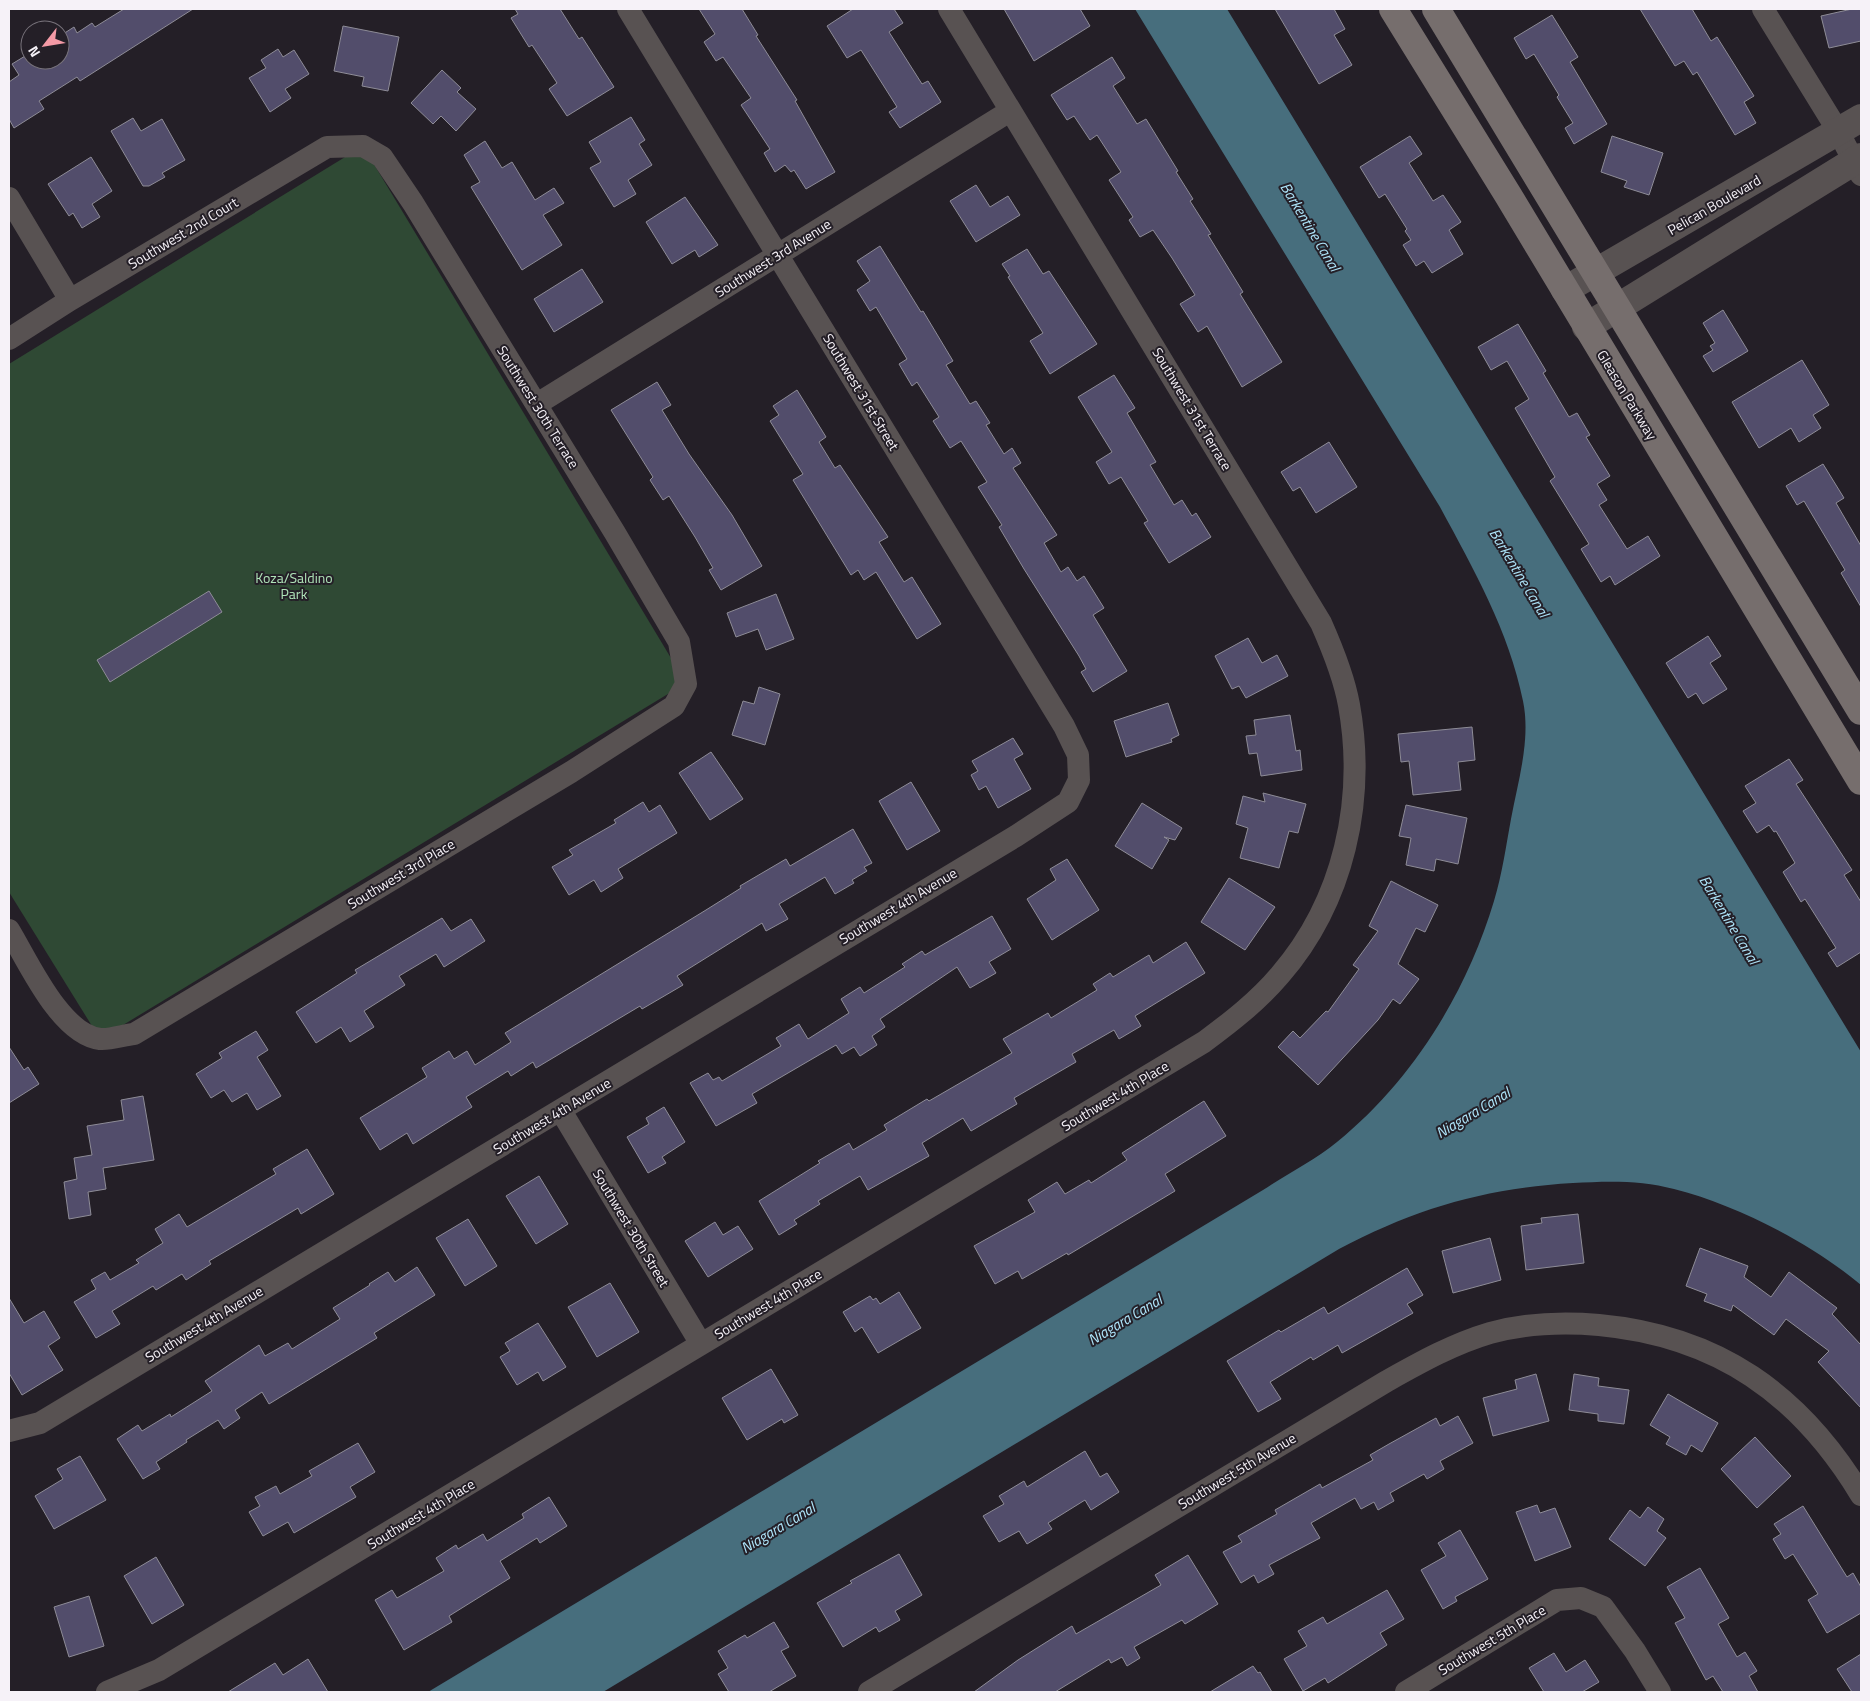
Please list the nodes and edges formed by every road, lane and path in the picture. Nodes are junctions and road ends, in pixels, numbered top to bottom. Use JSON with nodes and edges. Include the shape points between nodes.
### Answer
{"nodes":[{"id":1,"x":628,"y":9,"type":"edge"},
{"id":2,"x":949,"y":9,"type":"edge"},
{"id":3,"x":1393,"y":9,"type":"edge"},
{"id":4,"x":1436,"y":9,"type":"edge"},
{"id":5,"x":1763,"y":9,"type":"edge"},
{"id":6,"x":1010,"y":111,"type":"junction"},
{"id":7,"x":1850,"y":125,"type":"edge"},
{"id":8,"x":363,"y":146,"type":"joint"},
{"id":9,"x":1859,"y":164,"type":"edge"},
{"id":10,"x":9,"y":198,"type":"edge"},
{"id":11,"x":777,"y":255,"type":"junction"},
{"id":12,"x":1596,"y":274,"type":"junction"},
{"id":13,"x":1565,"y":290,"type":"junction"},
{"id":14,"x":70,"y":300,"type":"junction"},
{"id":15,"x":1618,"y":308,"type":"junction"},
{"id":16,"x":1586,"y":327,"type":"junction"},
{"id":17,"x":9,"y":339,"type":"edge"},
{"id":18,"x":537,"y":404,"type":"junction"},
{"id":19,"x":686,"y":684,"type":"joint"},
{"id":20,"x":1861,"y":711,"type":"edge"},
{"id":21,"x":1079,"y":780,"type":"joint"},
{"id":22,"x":1861,"y":781,"type":"edge"},
{"id":23,"x":1348,"y":836,"type":"joint"},
{"id":24,"x":9,"y":930,"type":"edge"},
{"id":25,"x":561,"y":1111,"type":"junction"},
{"id":26,"x":700,"y":1344,"type":"junction"},
{"id":27,"x":9,"y":1431,"type":"edge"},
{"id":28,"x":1861,"y":1495,"type":"edge"},
{"id":29,"x":901,"y":1684,"type":"edge"},
{"id":30,"x":107,"y":1692,"type":"edge"},
{"id":31,"x":868,"y":1692,"type":"edge"},
{"id":32,"x":1406,"y":1692,"type":"edge"},
{"id":33,"x":1660,"y":1692,"type":"edge"}],
"edges":[{"from":1,"to":11,"type":"street","name":"Southwest 31st Street"},
{"from":2,"to":6,"type":"street","name":"Southwest 31st Terrace"},
{"from":3,"to":13,"type":"main road","name":"Gleason Parkway"},
{"from":4,"to":12,"type":"main road"},
{"from":5,"to":7,"type":"street"},
{"from":6,"to":11,"type":"street","name":"Southwest 3rd Avenue"},
{"from":6,"to":23,"type":"street","name":"Southwest 31st Terrace","via":[[1322,623],[1338,663],[1349,705],[1354,790]]},
{"from":7,"to":9,"type":"street"},
{"from":7,"to":12,"type":"street","name":"Pelican Boulevard"},
{"from":8,"to":14,"type":"street","name":"Southwest 2nd Court","via":[[327,147]]},
{"from":8,"to":18,"type":"street","name":"Southwest 30th Terrace","via":[[382,157],[408,195]]},
{"from":9,"to":15,"type":"street"},
{"from":10,"to":14,"type":"street"},
{"from":11,"to":18,"type":"street","name":"Southwest 3rd Avenue"},
{"from":11,"to":21,"type":"street","name":"Southwest 31st Street","via":[[1064,726],[1078,755]]},
{"from":12,"to":13,"type":"street","name":"Pelican Boulevard"},
{"from":12,"to":15,"type":"main road"},
{"from":13,"to":16,"type":"main road","name":"Gleason Parkway"},
{"from":14,"to":17,"type":"street","name":"Southwest 2nd Court"},
{"from":15,"to":16,"type":"street"},
{"from":15,"to":20,"type":"main road"},
{"from":16,"to":22,"type":"main road","name":"Gleason Parkway"},
{"from":18,"to":19,"type":"street","name":"Southwest 30th Terrace","via":[[679,642]]},
{"from":19,"to":24,"type":"street","name":"Southwest 3rd Place","via":[[674,706],[571,772],[134,1034],[100,1039],[76,1029],[58,1010]]},
{"from":21,"to":25,"type":"street","name":"Southwest 4th Avenue","via":[[1068,802],[1016,836]]},
{"from":23,"to":26,"type":"street","name":"Southwest 4th Place","via":[[1339,871],[1303,946],[1280,975],[1230,1022],[1204,1042]]},
{"from":25,"to":26,"type":"street","name":"Southwest 30th Street"},
{"from":25,"to":27,"type":"street","name":"Southwest 4th Avenue","via":[[40,1423]]},
{"from":26,"to":30,"type":"street","name":"Southwest 4th Place","via":[[159,1670]]},
{"from":28,"to":29,"type":"street","name":"Southwest 5th Avenue","via":[[1842,1462],[1817,1431],[1758,1379],[1724,1359],[1687,1343],[1630,1328],[1570,1322],[1531,1325],[1454,1345],[1387,1381]]},
{"from":29,"to":31,"type":"street","name":"Southwest 5th Avenue"},
{"from":32,"to":33,"type":"street","name":"Southwest 5th Place","via":[[1557,1600],[1581,1598],[1603,1607]]}]}
